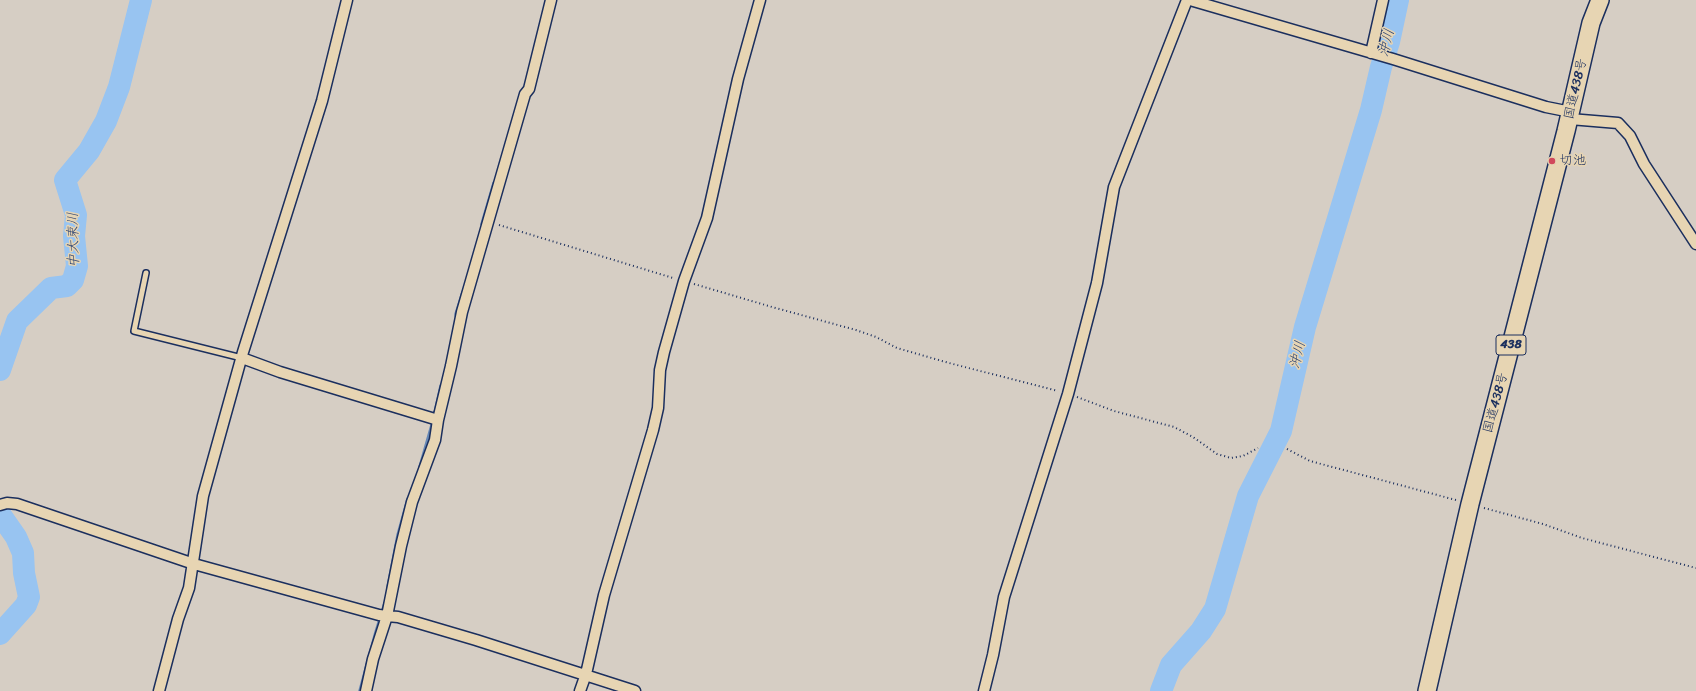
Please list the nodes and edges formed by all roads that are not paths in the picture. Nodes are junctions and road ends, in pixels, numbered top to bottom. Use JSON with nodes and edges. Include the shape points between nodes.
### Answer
{"nodes":[{"id":1,"x":347,"y":0,"type":"edge"},
{"id":2,"x":551,"y":0,"type":"edge"},
{"id":3,"x":760,"y":0,"type":"edge"},
{"id":4,"x":1189,"y":0,"type":"edge"},
{"id":5,"x":1383,"y":0,"type":"edge"},
{"id":6,"x":1600,"y":0,"type":"edge"},
{"id":7,"x":1374,"y":54,"type":"junction"},
{"id":8,"x":1570,"y":115,"type":"junction"},
{"id":9,"x":1696,"y":244,"type":"edge"},
{"id":10,"x":146,"y":273,"type":"dead end"},
{"id":11,"x":242,"y":358,"type":"junction"},
{"id":12,"x":435,"y":419,"type":"junction"},
{"id":13,"x":0,"y":505,"type":"edge"},
{"id":14,"x":194,"y":564,"type":"junction"},
{"id":15,"x":382,"y":616,"type":"junction"},
{"id":16,"x":586,"y":674,"type":"junction"},
{"id":17,"x":159,"y":691,"type":"edge"},
{"id":18,"x":366,"y":691,"type":"edge"},
{"id":19,"x":580,"y":691,"type":"edge"},
{"id":20,"x":635,"y":691,"type":"edge"},
{"id":21,"x":984,"y":691,"type":"edge"},
{"id":22,"x":1427,"y":691,"type":"edge"}],
"edges":[{"from":1,"to":11,"type":"street","via":[[322,101]]},
{"from":2,"to":12,"type":"street","via":[[529,89],[525,94],[462,312],[453,359]]},
{"from":3,"to":16,"type":"street","via":[[738,79],[707,218],[684,281],[664,352],[653,430],[604,595]]},
{"from":4,"to":7,"type":"street"},
{"from":4,"to":21,"type":"street","via":[[1114,187],[1097,283],[1068,394],[1004,597]]},
{"from":5,"to":7,"type":"street"},
{"from":6,"to":8,"type":"highway","name":"国道438号","number":"438","via":[[1591,23]]},
{"from":7,"to":8,"type":"street"},
{"from":8,"to":9,"type":"street","via":[[1618,124],[1630,136],[1644,164]]},
{"from":8,"to":22,"type":"highway","name":"国道438号","number":"438","via":[[1470,504]]},
{"from":10,"to":11,"type":"lane","via":[[134,332]]},
{"from":11,"to":12,"type":"street"},
{"from":11,"to":14,"type":"street","via":[[203,496]]},
{"from":12,"to":15,"type":"street","via":[[435,440],[412,502]]},
{"from":13,"to":14,"type":"street","via":[[17,504]]},
{"from":14,"to":15,"type":"street"},
{"from":14,"to":17,"type":"street"},
{"from":15,"to":16,"type":"street","via":[[398,617]]},
{"from":15,"to":18,"type":"street"},
{"from":16,"to":19,"type":"street"},
{"from":16,"to":20,"type":"street"}]}
